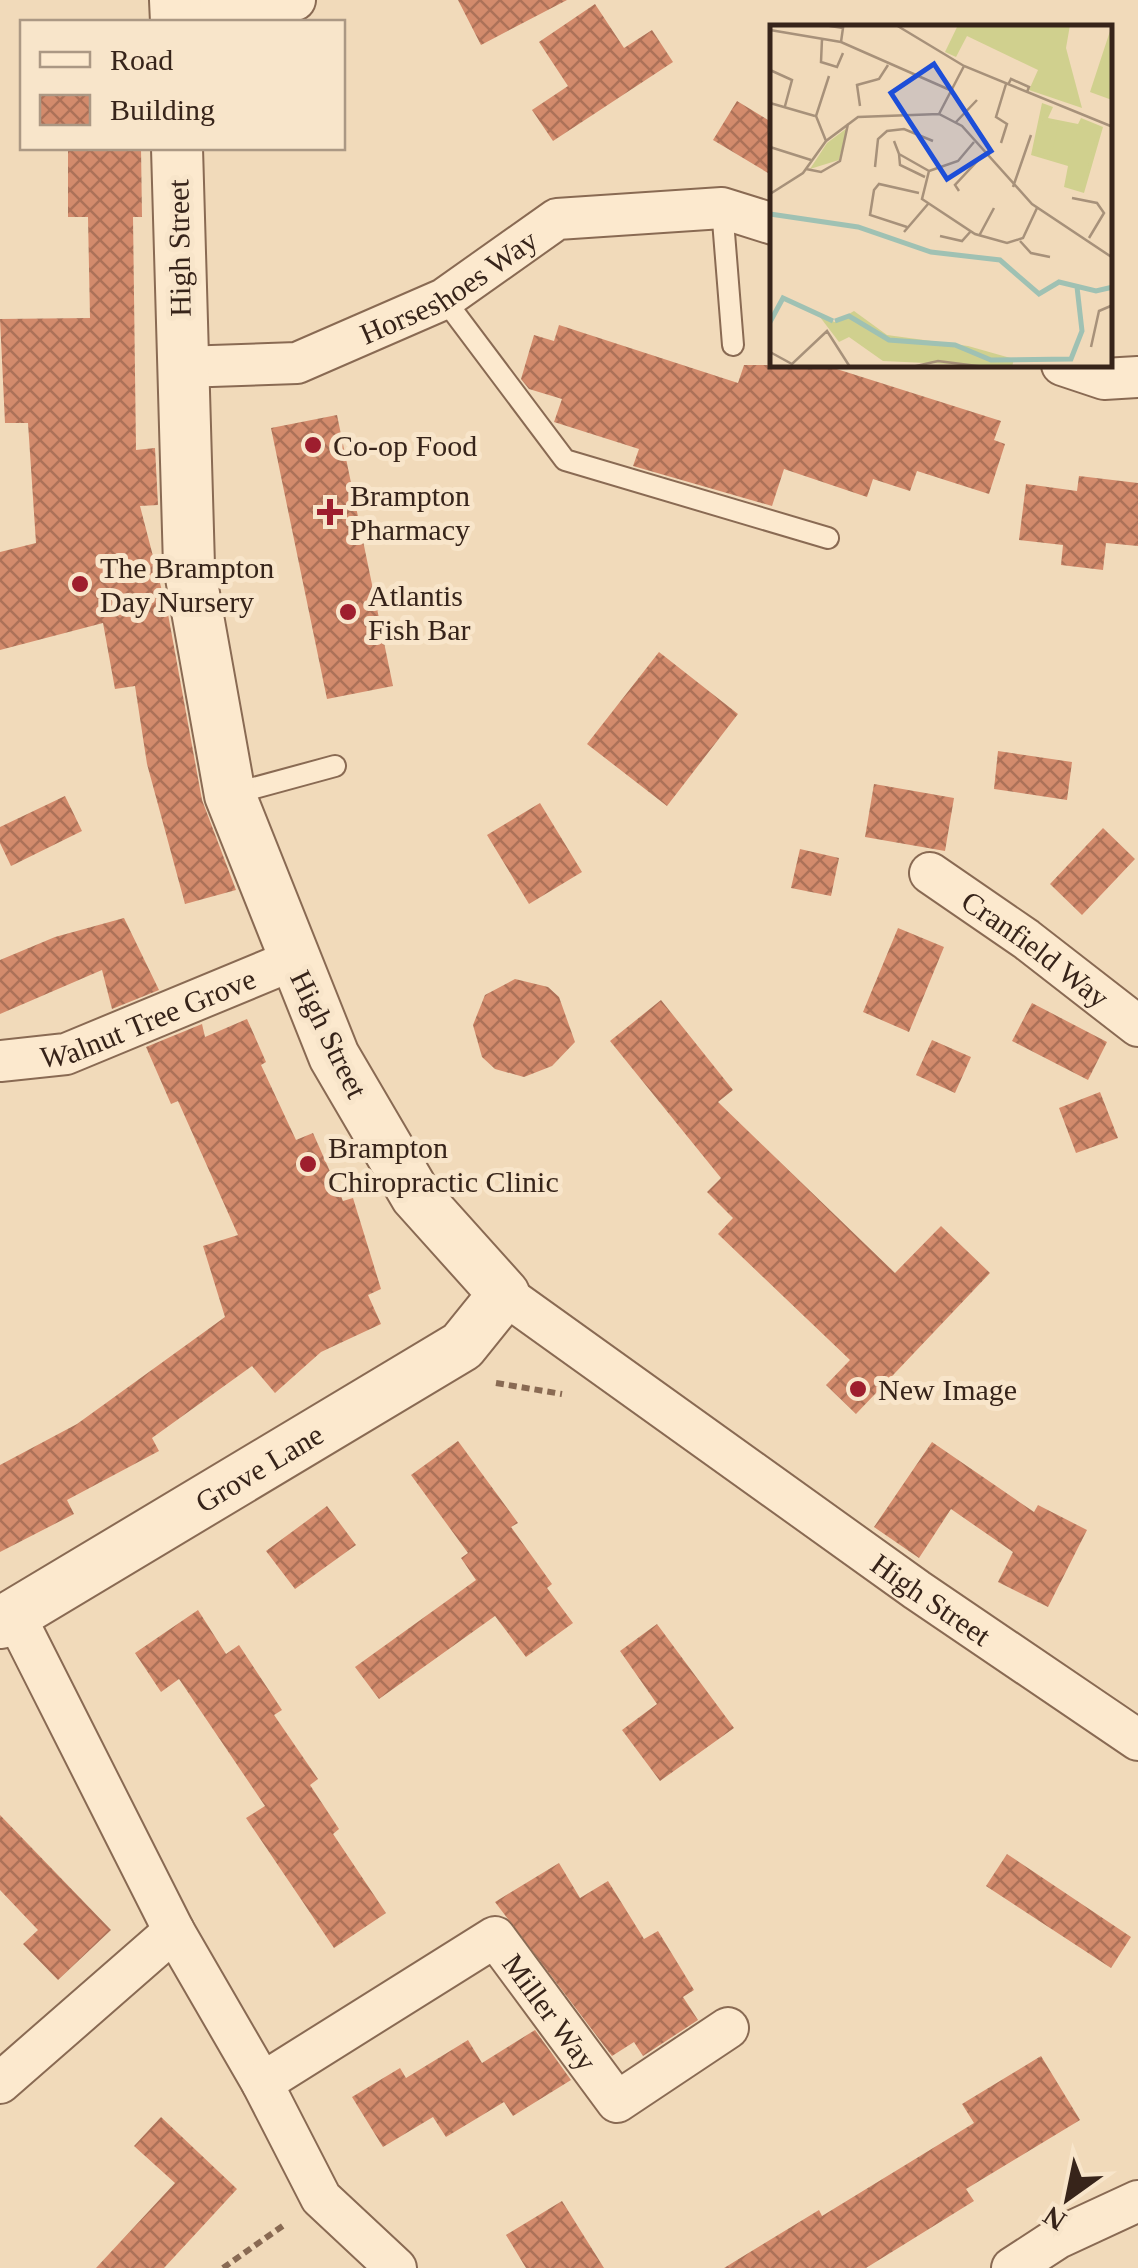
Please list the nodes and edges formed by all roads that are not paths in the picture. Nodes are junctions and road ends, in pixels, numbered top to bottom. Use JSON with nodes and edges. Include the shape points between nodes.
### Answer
{"nodes":[{"id":1,"x":295,"y":0,"type":"edge"},
{"id":2,"x":187,"y":20,"type":"edge"},
{"id":3,"x":177,"y":150,"type":"edge"},
{"id":4,"x":722,"y":208,"type":"junction"},
{"id":5,"x":770,"y":223,"type":"edge"},
{"id":6,"x":444,"y":300,"type":"junction"},
{"id":7,"x":733,"y":345,"type":"dead end"},
{"id":8,"x":182,"y":367,"type":"junction"},
{"id":9,"x":1072,"y":368,"type":"edge"},
{"id":10,"x":1138,"y":377,"type":"edge"},
{"id":11,"x":828,"y":538,"type":"dead end"},
{"id":12,"x":336,"y":766,"type":"dead end"},
{"id":13,"x":230,"y":795,"type":"junction"},
{"id":14,"x":930,"y":873,"type":"dead end"},
{"id":15,"x":293,"y":960,"type":"junction"},
{"id":16,"x":1138,"y":1026,"type":"edge"},
{"id":17,"x":0,"y":1060,"type":"edge"},
{"id":18,"x":504,"y":1294,"type":"junction"},
{"id":19,"x":8,"y":1620,"type":"edge"},
{"id":20,"x":1138,"y":1740,"type":"edge"},
{"id":21,"x":174,"y":1931,"type":"junction"},
{"id":22,"x":728,"y":2028,"type":"dead end"},
{"id":23,"x":0,"y":2083,"type":"edge"},
{"id":24,"x":262,"y":2083,"type":"junction"},
{"id":25,"x":1138,"y":2201,"type":"edge"},
{"id":26,"x":1067,"y":2253,"type":"edge"},
{"id":27,"x":396,"y":2268,"type":"edge"},
{"id":28,"x":1012,"y":2268,"type":"edge"}],
"edges":[{"from":1,"to":2,"type":"street"},
{"from":3,"to":8,"type":"street","name":"High Street"},
{"from":4,"to":5,"type":"street","name":"Horseshoes Way"},
{"from":4,"to":6,"type":"street","name":"Horseshoes Way","via":[[557,219]]},
{"from":4,"to":7,"type":"lane"},
{"from":6,"to":8,"type":"street","name":"Horseshoes Way","via":[[297,363]]},
{"from":6,"to":11,"type":"lane","via":[[565,460]]},
{"from":8,"to":13,"type":"street","name":"High Street","via":[[189,566]]},
{"from":9,"to":10,"type":"street","via":[[1104,378]]},
{"from":12,"to":13,"type":"lane"},
{"from":13,"to":15,"type":"street","name":"High Street"},
{"from":14,"to":16,"type":"street","name":"Cranfield Way"},
{"from":15,"to":17,"type":"street","name":"Walnut Tree Grove","via":[[66,1054]]},
{"from":15,"to":18,"type":"street","name":"High Street","via":[[334,1056],[416,1196]]},
{"from":18,"to":19,"type":"street","name":"Grove Lane","via":[[462,1346]]},
{"from":18,"to":20,"type":"street","name":"High Street","via":[[916,1590]]},
{"from":19,"to":21,"type":"street"},
{"from":21,"to":23,"type":"street"},
{"from":21,"to":24,"type":"street"},
{"from":22,"to":24,"type":"street","name":"Miller Way","via":[[617,2102],[496,1937]]},
{"from":24,"to":27,"type":"street","via":[[322,2198]]},
{"from":25,"to":26,"type":"street"},
{"from":26,"to":28,"type":"street"}]}
